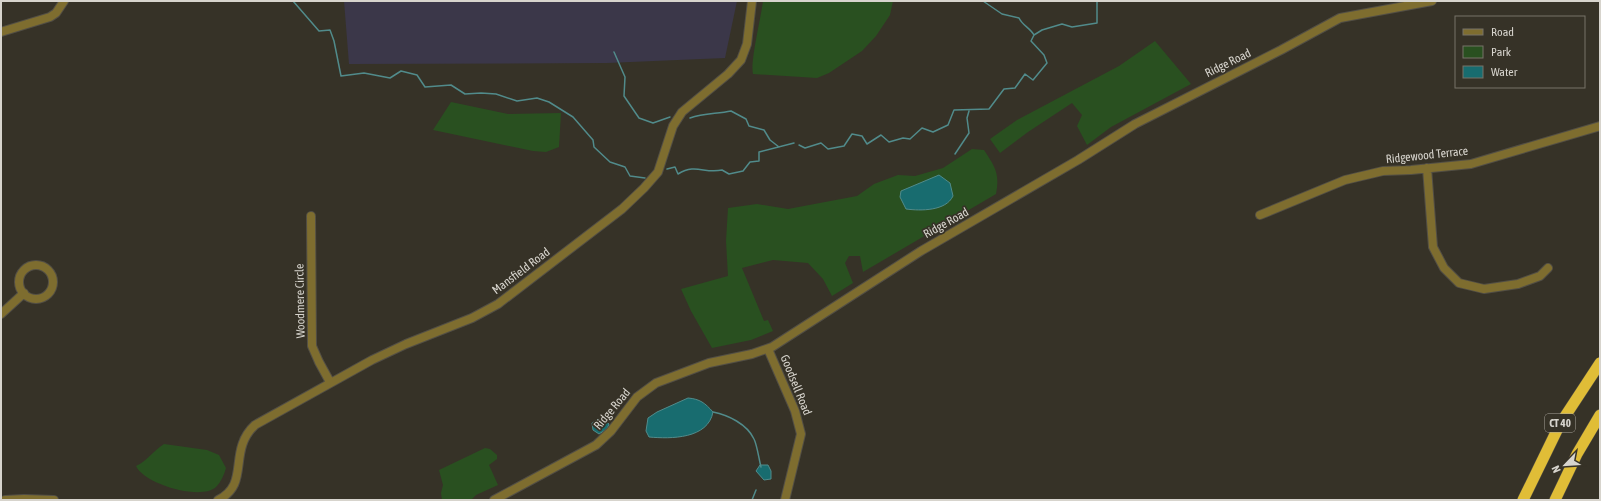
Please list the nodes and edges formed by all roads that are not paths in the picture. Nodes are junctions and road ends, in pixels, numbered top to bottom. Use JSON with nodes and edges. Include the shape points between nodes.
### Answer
{"nodes":[{"id":1,"x":64,"y":1,"type":"edge"},
{"id":2,"x":752,"y":1,"type":"edge"},
{"id":3,"x":1432,"y":1,"type":"edge"},
{"id":4,"x":1,"y":32,"type":"edge"},
{"id":5,"x":1600,"y":126,"type":"edge"},
{"id":6,"x":1427,"y":168,"type":"junction"},
{"id":7,"x":1260,"y":215,"type":"dead end"},
{"id":8,"x":311,"y":216,"type":"dead end"},
{"id":9,"x":1548,"y":268,"type":"dead end"},
{"id":10,"x":24,"y":293,"type":"junction"},
{"id":11,"x":1,"y":314,"type":"edge"},
{"id":12,"x":768,"y":349,"type":"junction"},
{"id":13,"x":1600,"y":363,"type":"edge"},
{"id":14,"x":330,"y":382,"type":"junction"},
{"id":15,"x":1600,"y":415,"type":"edge"},
{"id":16,"x":5,"y":500,"type":"edge"},
{"id":17,"x":54,"y":500,"type":"edge"},
{"id":18,"x":218,"y":500,"type":"edge"},
{"id":19,"x":494,"y":500,"type":"edge"},
{"id":20,"x":785,"y":500,"type":"edge"},
{"id":21,"x":1523,"y":500,"type":"edge"},
{"id":22,"x":1555,"y":500,"type":"edge"}],
"edges":[{"from":1,"to":4,"type":"street","via":[[50,17]]},
{"from":2,"to":14,"type":"street","name":"Mansfield Road","via":[[747,44],[741,60],[677,118],[658,172],[633,200],[498,304],[472,318],[386,353]]},
{"from":3,"to":12,"type":"street","name":"Ridge Road","via":[[1340,18],[1134,124],[1072,164],[921,251]]},
{"from":5,"to":6,"type":"street","name":"Ridgewood Terrace","via":[[1471,164]]},
{"from":6,"to":7,"type":"street","name":"Ridgewood Terrace","via":[[1383,171],[1345,180]]},
{"from":6,"to":9,"type":"street","via":[[1433,247],[1444,268],[1459,283],[1484,289],[1518,284],[1540,276]]},
{"from":8,"to":14,"type":"street","name":"Woodmere Circle","via":[[312,346]]},
{"from":10,"to":10,"type":"street","via":[[34,298],[45,296],[53,284],[49,271],[39,265],[25,269],[20,275],[19,283]]},
{"from":10,"to":11,"type":"street"},
{"from":12,"to":19,"type":"street","name":"Ridge Road","via":[[708,363],[656,384],[636,398],[611,431],[596,445]]},
{"from":12,"to":20,"type":"street","name":"Goodsell Road","via":[[795,411],[801,434]]},
{"from":13,"to":21,"type":"highway","number":"CT 40","via":[[1542,456]]},
{"from":14,"to":18,"type":"street","name":"Mansfield Road","via":[[248,432],[241,446],[235,484],[227,495]]},
{"from":15,"to":22,"type":"highway","number":"CT 40","via":[[1577,454]]},
{"from":16,"to":17,"type":"street"}]}
